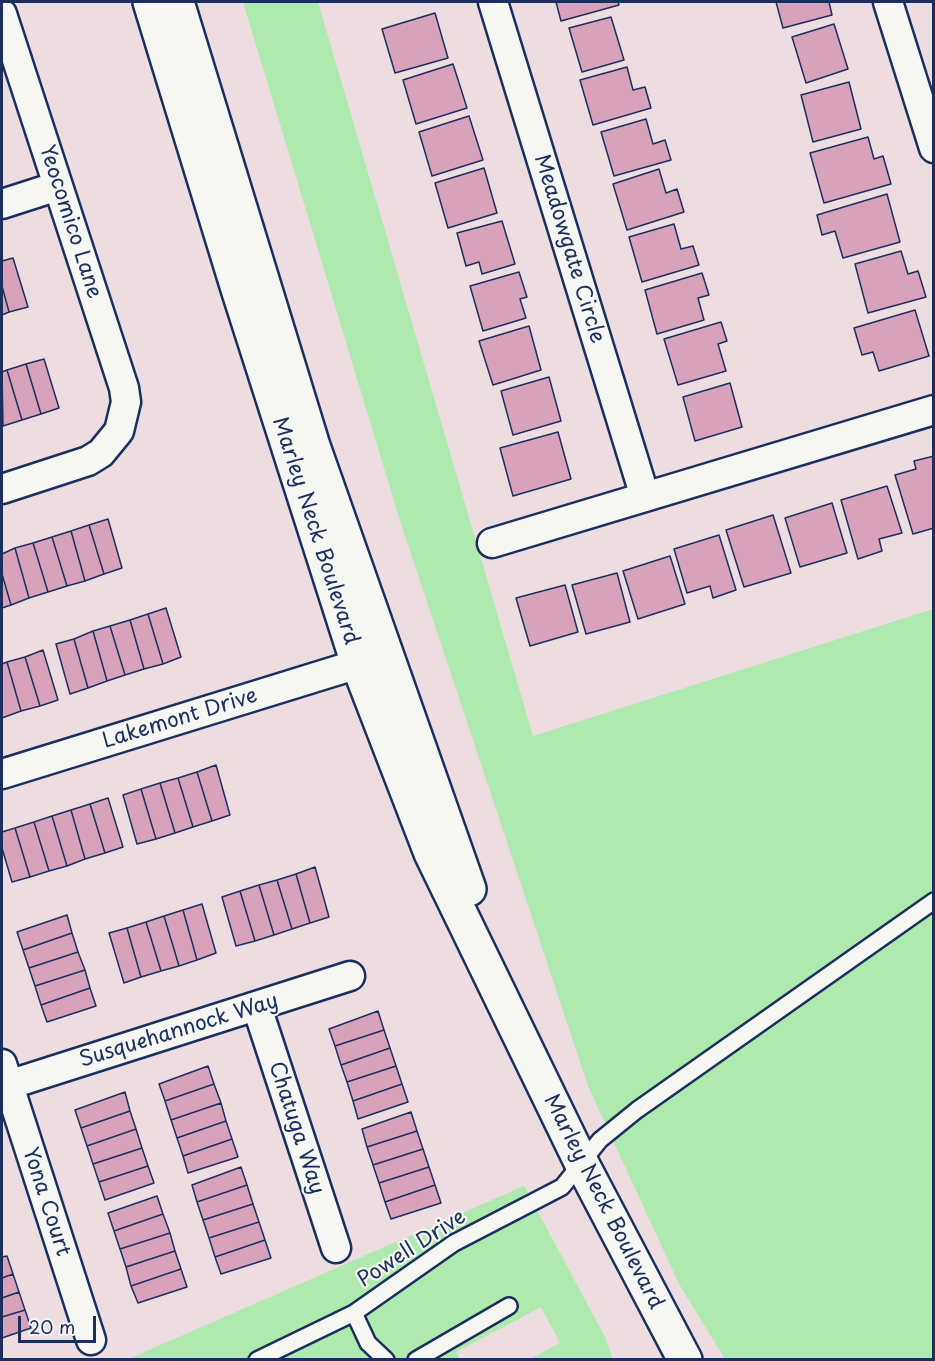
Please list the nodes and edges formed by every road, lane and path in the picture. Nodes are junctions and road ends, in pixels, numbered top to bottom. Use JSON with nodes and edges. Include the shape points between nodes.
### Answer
{"nodes":[{"id":1,"x":150,"y":2,"type":"edge"},
{"id":2,"x":177,"y":2,"type":"edge"},
{"id":3,"x":492,"y":2,"type":"edge"},
{"id":4,"x":888,"y":2,"type":"edge"},
{"id":5,"x":2,"y":14,"type":"edge"},
{"id":6,"x":933,"y":148,"type":"edge"},
{"id":7,"x":58,"y":186,"type":"junction"},
{"id":8,"x":2,"y":204,"type":"edge"},
{"id":9,"x":933,"y":410,"type":"edge"},
{"id":10,"x":2,"y":489,"type":"edge"},
{"id":11,"x":645,"y":497,"type":"junction"},
{"id":12,"x":492,"y":543,"type":"dead end"},
{"id":13,"x":358,"y":664,"type":"junction"},
{"id":14,"x":2,"y":774,"type":"edge"},
{"id":15,"x":933,"y":901,"type":"edge"},
{"id":16,"x":350,"y":976,"type":"dead end"},
{"id":17,"x":256,"y":1007,"type":"junction"},
{"id":18,"x":524,"y":1043,"type":"junction"},
{"id":19,"x":5,"y":1074,"type":"edge"},
{"id":20,"x":581,"y":1162,"type":"junction"},
{"id":21,"x":336,"y":1248,"type":"dead end"},
{"id":22,"x":509,"y":1306,"type":"dead end"},
{"id":23,"x":354,"y":1312,"type":"junction"},
{"id":24,"x":90,"y":1340,"type":"dead end"},
{"id":25,"x":256,"y":1359,"type":"edge"},
{"id":26,"x":386,"y":1359,"type":"edge"},
{"id":27,"x":416,"y":1359,"type":"edge"},
{"id":28,"x":685,"y":1359,"type":"edge"}],
"edges":[{"from":1,"to":13,"type":"main road","name":"Marley Neck Boulevard"},
{"from":2,"to":18,"type":"main road","name":"Marley Neck Boulevard","via":[[313,446]]},
{"from":3,"to":11,"type":"street","name":"Meadowgate Circle"},
{"from":4,"to":6,"type":"street"},
{"from":5,"to":7,"type":"street","name":"Yeocomico Lane"},
{"from":7,"to":8,"type":"street"},
{"from":7,"to":10,"type":"street","name":"Yeocomico Lane","via":[[124,388],[126,409],[119,431],[101,453],[88,461]]},
{"from":9,"to":11,"type":"street"},
{"from":11,"to":12,"type":"street"},
{"from":13,"to":14,"type":"street","name":"Lakemont Drive"},
{"from":13,"to":18,"type":"main road","name":"Marley Neck Boulevard","via":[[431,853]]},
{"from":15,"to":20,"type":"lane","name":"Powell Drive","via":[[637,1110],[600,1140]]},
{"from":16,"to":17,"type":"street","name":"Susquehannock Way"},
{"from":17,"to":19,"type":"street","name":"Susquehannock Way"},
{"from":17,"to":21,"type":"street","name":"Chatuga Way"},
{"from":18,"to":20,"type":"main road","name":"Marley Neck Boulevard"},
{"from":19,"to":24,"type":"street","name":"Yona Court"},
{"from":20,"to":23,"type":"lane","name":"Powell Drive","via":[[562,1187],[454,1244]]},
{"from":20,"to":28,"type":"main road","name":"Marley Neck Boulevard"},
{"from":22,"to":27,"type":"lane"},
{"from":23,"to":25,"type":"lane","name":"Powell Drive"},
{"from":23,"to":26,"type":"lane","via":[[368,1342]]}]}
